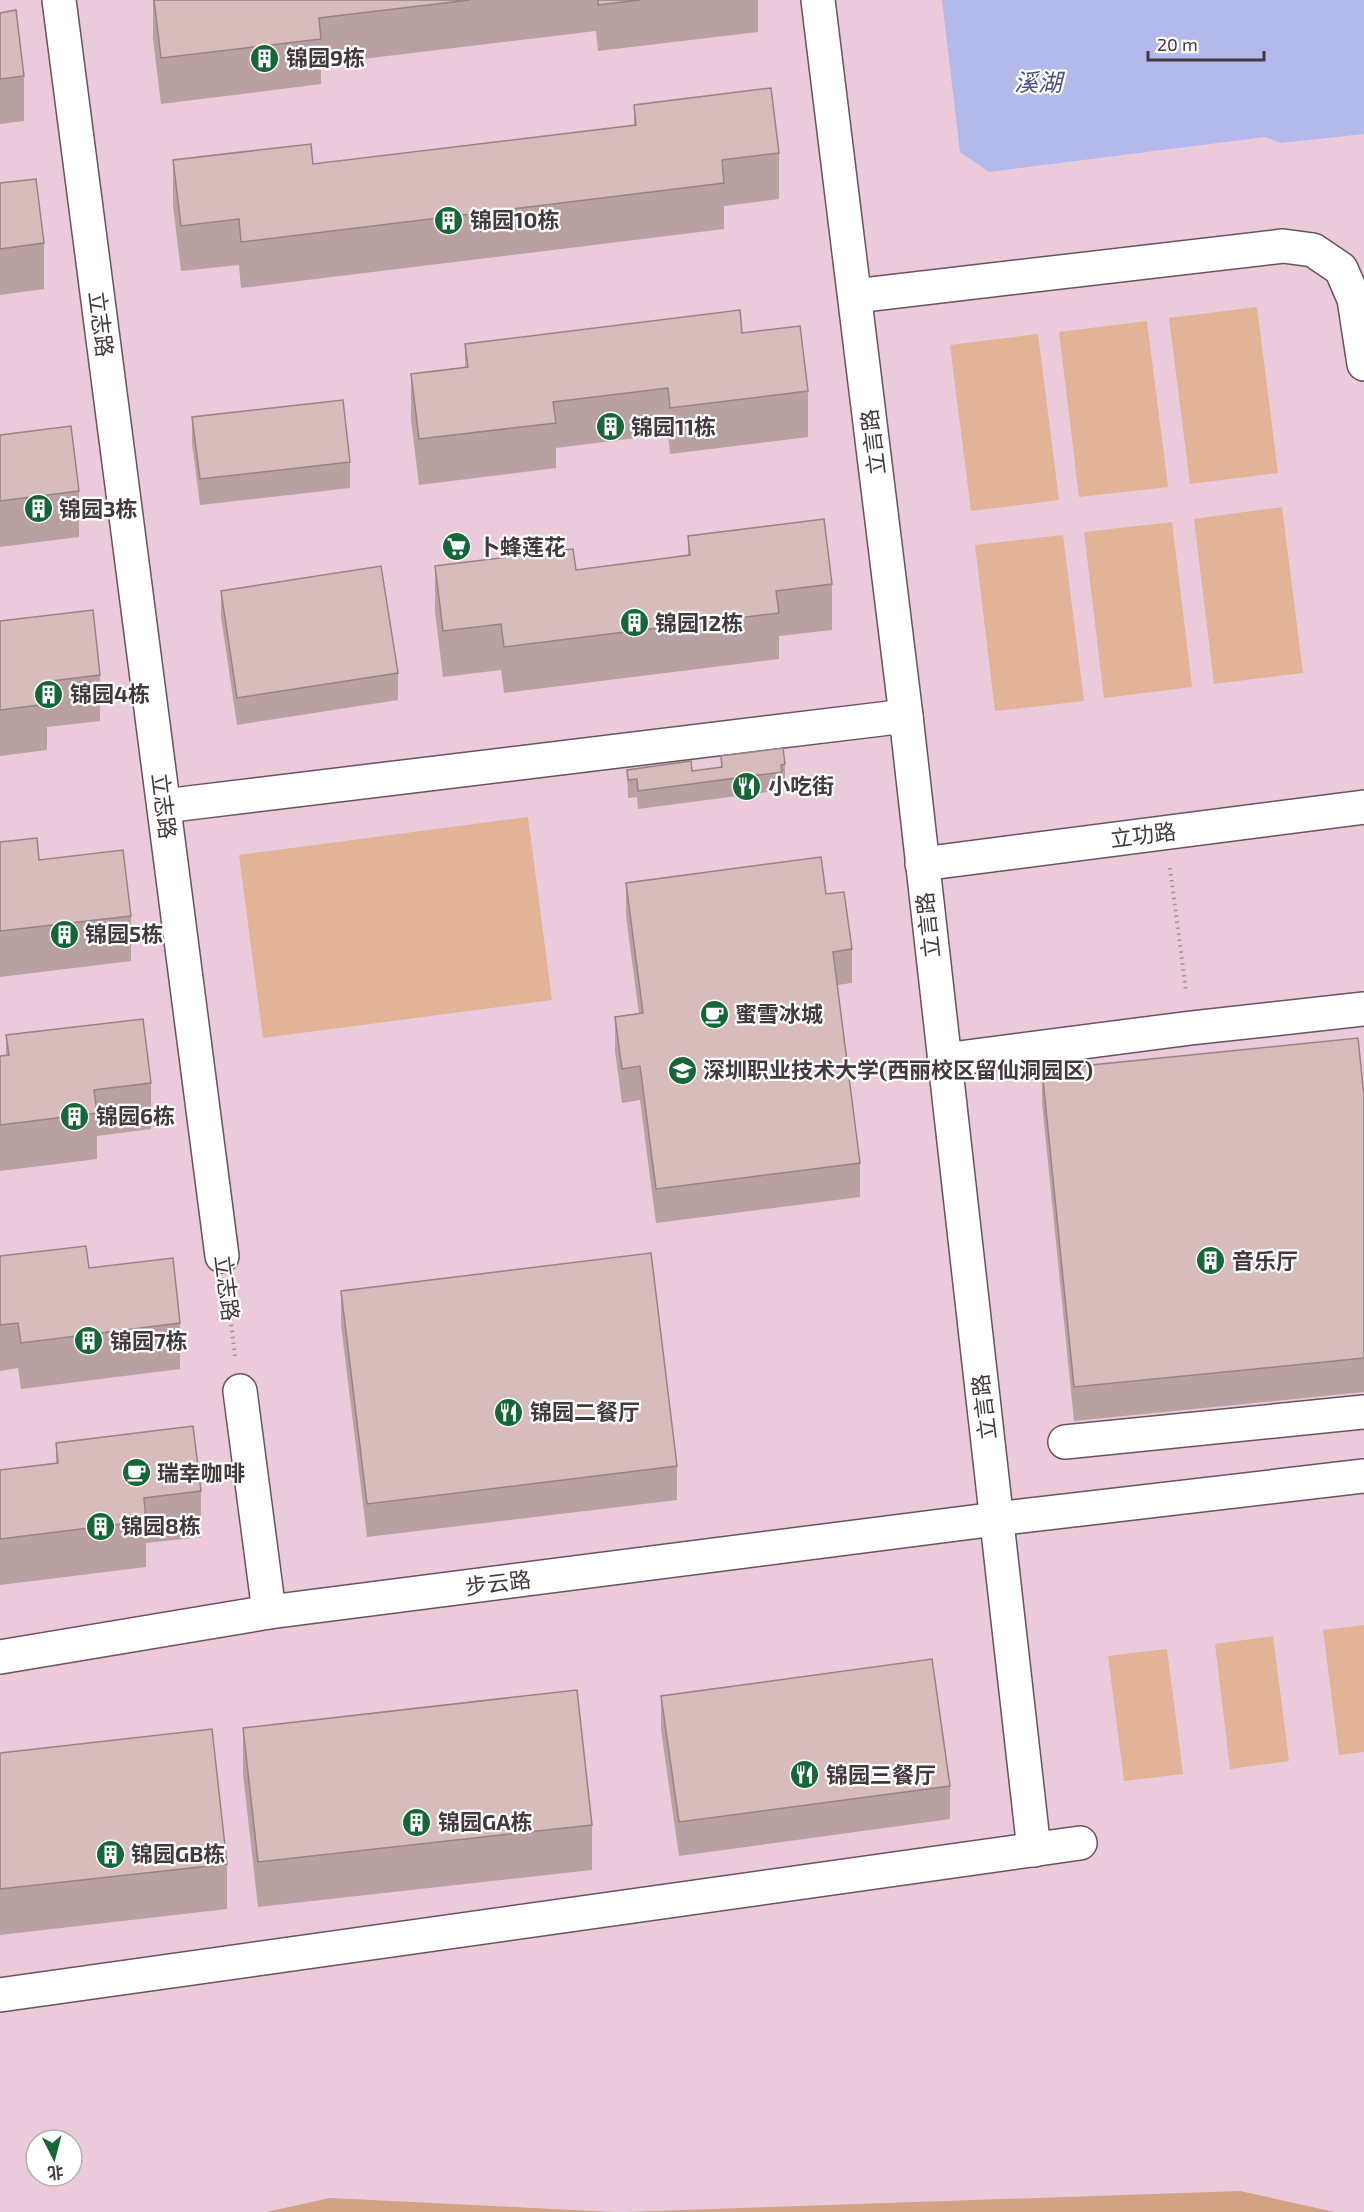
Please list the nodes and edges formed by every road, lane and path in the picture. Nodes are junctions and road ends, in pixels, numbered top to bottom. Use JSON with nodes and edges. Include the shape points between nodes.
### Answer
{"nodes":[{"id":1,"x":59,"y":0,"type":"edge"},
{"id":2,"x":818,"y":0,"type":"edge"},
{"id":3,"x":855,"y":296,"type":"junction"},
{"id":4,"x":1364,"y":364,"type":"edge"},
{"id":5,"x":906,"y":716,"type":"junction"},
{"id":6,"x":164,"y":806,"type":"junction"},
{"id":7,"x":1364,"y":807,"type":"edge"},
{"id":8,"x":1166,"y":831,"type":"junction"},
{"id":9,"x":922,"y":864,"type":"junction"},
{"id":10,"x":1364,"y":1009,"type":"edge"},
{"id":11,"x":1191,"y":1028,"type":"junction"},
{"id":12,"x":944,"y":1060,"type":"junction"},
{"id":13,"x":222,"y":1256,"type":"joint"},
{"id":14,"x":240,"y":1391,"type":"joint"},
{"id":15,"x":1364,"y":1412,"type":"edge"},
{"id":16,"x":1065,"y":1442,"type":"dead end"},
{"id":17,"x":1364,"y":1476,"type":"edge"},
{"id":18,"x":996,"y":1519,"type":"junction"},
{"id":19,"x":269,"y":1612,"type":"junction"},
{"id":20,"x":0,"y":1657,"type":"edge"},
{"id":21,"x":1080,"y":1843,"type":"dead end"},
{"id":22,"x":1034,"y":1850,"type":"junction"},
{"id":23,"x":0,"y":1995,"type":"edge"}],
"edges":[{"from":1,"to":6,"type":"lane","name":"立志路"},
{"from":2,"to":3,"type":"lane","name":"立言路"},
{"from":3,"to":4,"type":"lane","via":[[1283,246],[1313,250],[1341,269],[1354,299]]},
{"from":3,"to":5,"type":"lane","name":"立言路"},
{"from":5,"to":6,"type":"lane"},
{"from":5,"to":9,"type":"lane","name":"立言路"},
{"from":6,"to":13,"type":"lane","name":"立志路"},
{"from":7,"to":8,"type":"lane","name":"立功路"},
{"from":8,"to":9,"type":"lane","name":"立功路"},
{"from":8,"to":11,"type":"path"},
{"from":9,"to":12,"type":"lane","name":"立言路"},
{"from":10,"to":11,"type":"lane"},
{"from":11,"to":12,"type":"lane"},
{"from":12,"to":18,"type":"lane","name":"立言路"},
{"from":13,"to":14,"type":"path","name":"立志路"},
{"from":14,"to":19,"type":"lane"},
{"from":15,"to":16,"type":"lane"},
{"from":17,"to":18,"type":"lane","name":"步云路"},
{"from":18,"to":19,"type":"lane","name":"步云路"},
{"from":18,"to":22,"type":"lane","name":"立言路"},
{"from":19,"to":20,"type":"lane","name":"步云路"},
{"from":21,"to":22,"type":"lane"},
{"from":22,"to":23,"type":"lane"}]}
